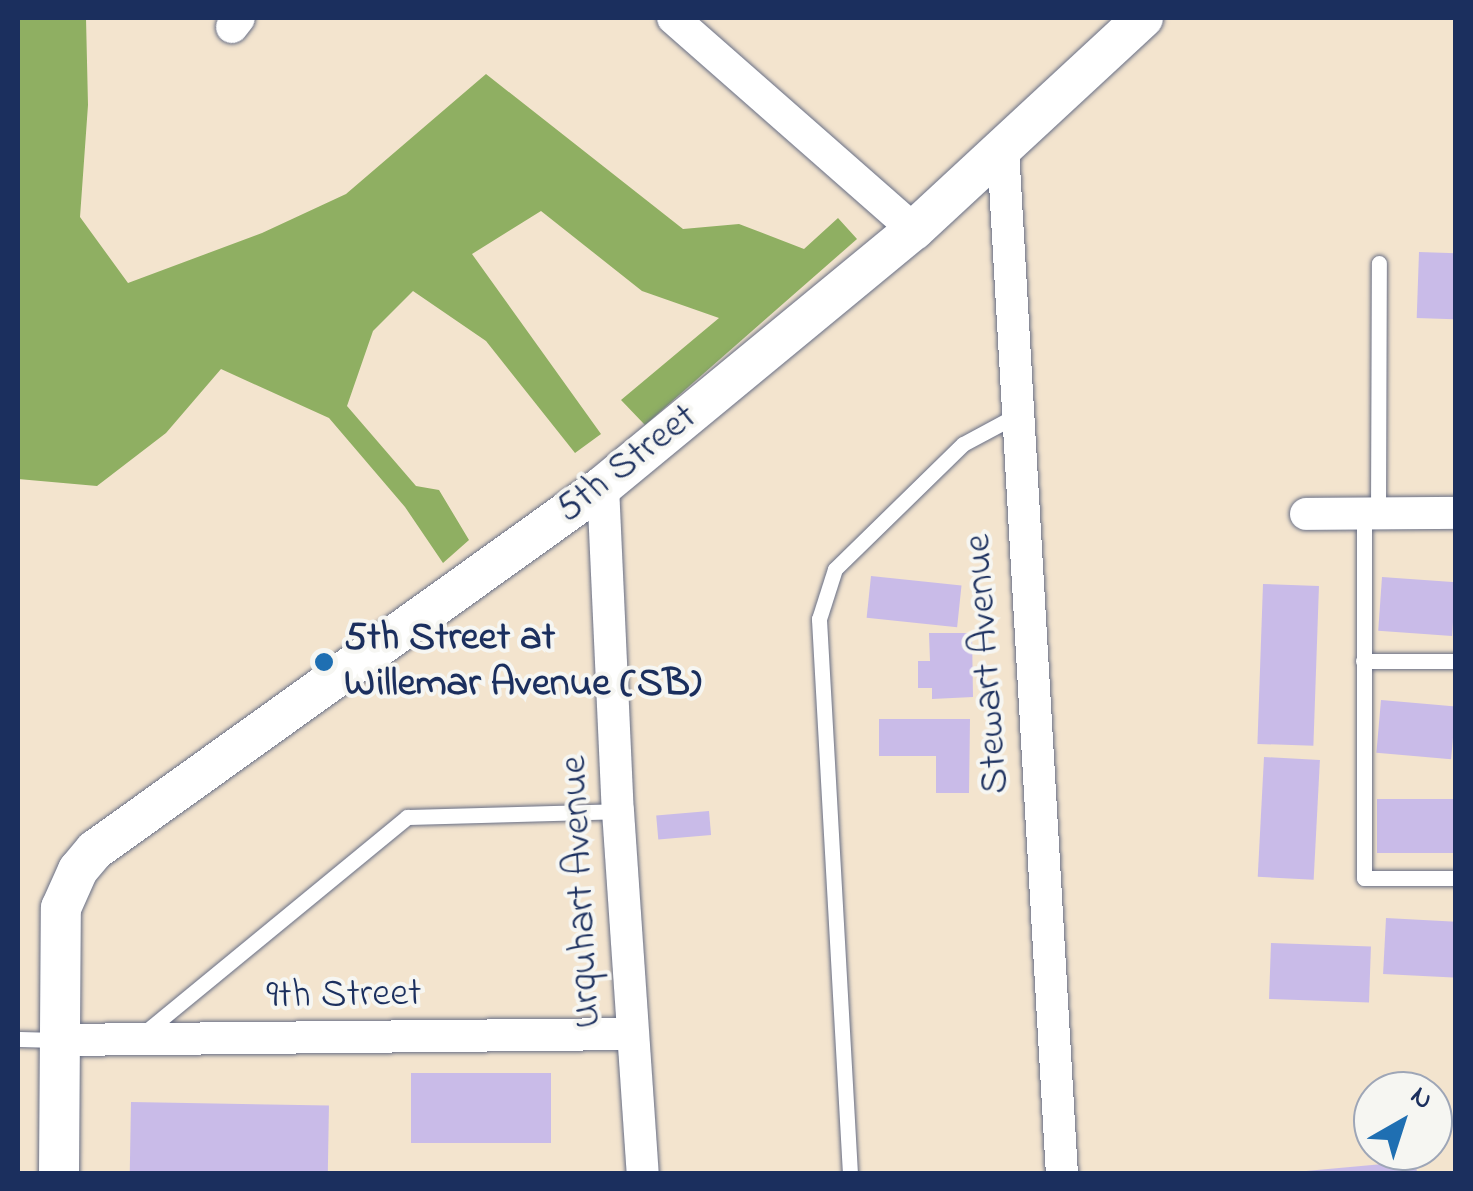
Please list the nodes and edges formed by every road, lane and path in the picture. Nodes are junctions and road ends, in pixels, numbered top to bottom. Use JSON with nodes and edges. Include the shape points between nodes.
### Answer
{"nodes":[{"id":1,"x":673,"y":18,"type":"edge"},
{"id":2,"x":1143,"y":18,"type":"edge"},
{"id":3,"x":1002,"y":150,"type":"junction"},
{"id":4,"x":914,"y":230,"type":"junction"},
{"id":5,"x":1379,"y":263,"type":"dead end"},
{"id":6,"x":1015,"y":416,"type":"junction"},
{"id":7,"x":603,"y":486,"type":"junction"},
{"id":8,"x":1456,"y":513,"type":"edge"},
{"id":9,"x":1306,"y":514,"type":"dead end"},
{"id":10,"x":1371,"y":514,"type":"junction"},
{"id":11,"x":1364,"y":661,"type":"junction"},
{"id":12,"x":1456,"y":661,"type":"edge"},
{"id":13,"x":618,"y":811,"type":"junction"},
{"id":14,"x":1456,"y":878,"type":"edge"},
{"id":15,"x":632,"y":1034,"type":"junction"},
{"id":16,"x":18,"y":1040,"type":"edge"},
{"id":17,"x":58,"y":1040,"type":"junction"},
{"id":18,"x":132,"y":1042,"type":"junction"},
{"id":19,"x":59,"y":1174,"type":"edge"},
{"id":20,"x":643,"y":1174,"type":"edge"},
{"id":21,"x":850,"y":1174,"type":"edge"},
{"id":22,"x":1062,"y":1174,"type":"edge"}],
"edges":[{"from":1,"to":4,"type":"street"},
{"from":2,"to":3,"type":"street","name":"5th Street"},
{"from":3,"to":4,"type":"street","name":"5th Street"},
{"from":3,"to":6,"type":"street","name":"Stewart Avenue"},
{"from":4,"to":7,"type":"street","name":"5th Street"},
{"from":5,"to":10,"type":"lane"},
{"from":6,"to":21,"type":"lane","via":[[962,444],[835,569],[819,619]]},
{"from":6,"to":22,"type":"street","name":"Stewart Avenue"},
{"from":7,"to":13,"type":"street","name":"Urquhart Avenue"},
{"from":7,"to":17,"type":"street","name":"5th Street","via":[[114,834],[78,870],[60,908]]},
{"from":8,"to":10,"type":"street"},
{"from":9,"to":10,"type":"street"},
{"from":10,"to":11,"type":"lane"},
{"from":11,"to":12,"type":"lane"},
{"from":11,"to":14,"type":"lane","via":[[1364,878]]},
{"from":13,"to":15,"type":"street","name":"Urquhart Avenue"},
{"from":13,"to":18,"type":"lane","via":[[407,818]]},
{"from":15,"to":18,"type":"street","name":"9th Street"},
{"from":15,"to":20,"type":"street","name":"Urquhart Avenue"},
{"from":16,"to":17,"type":"lane"},
{"from":17,"to":18,"type":"street","name":"9th Street"},
{"from":17,"to":19,"type":"street"}]}
